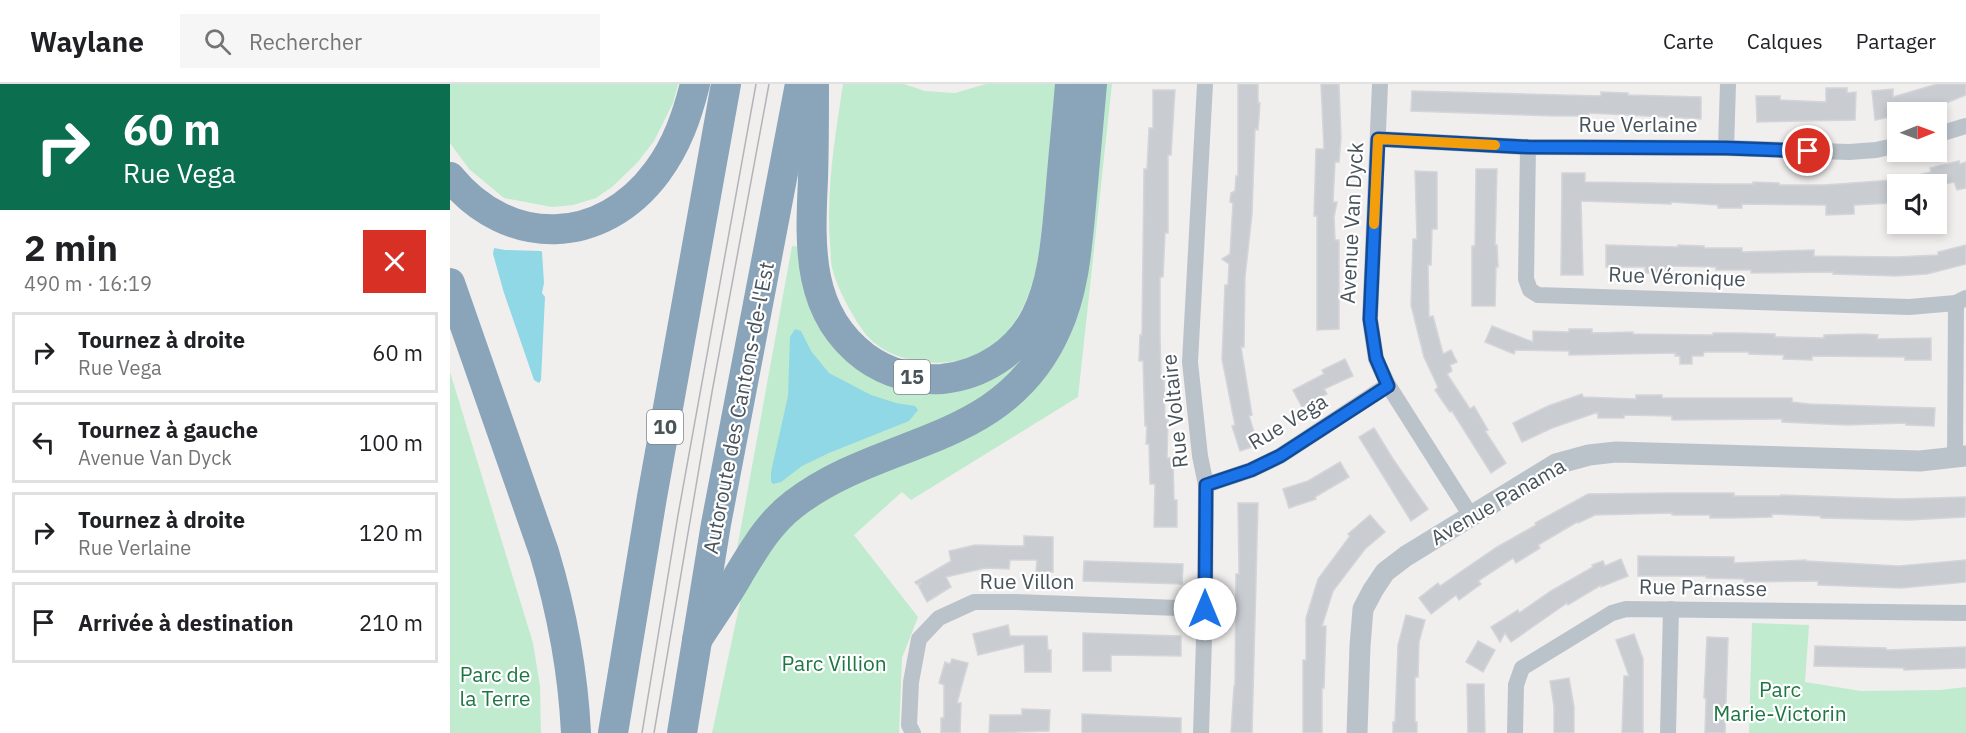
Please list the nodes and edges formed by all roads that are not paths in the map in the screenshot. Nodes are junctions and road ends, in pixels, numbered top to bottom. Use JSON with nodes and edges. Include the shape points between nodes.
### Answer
{"nodes":[{"id":1,"x":695,"y":84,"type":"edge"},
{"id":2,"x":726,"y":84,"type":"edge"},
{"id":3,"x":800,"y":84,"type":"edge"},
{"id":4,"x":814,"y":84,"type":"edge"},
{"id":5,"x":1070,"y":84,"type":"edge"},
{"id":6,"x":1092,"y":84,"type":"edge"},
{"id":7,"x":1205,"y":84,"type":"edge"},
{"id":8,"x":1380,"y":84,"type":"edge"},
{"id":9,"x":1728,"y":84,"type":"edge"},
{"id":10,"x":1966,"y":126,"type":"edge"},
{"id":11,"x":1947,"y":132,"type":"edge"},
{"id":12,"x":1378,"y":139,"type":"junction"},
{"id":13,"x":1528,"y":147,"type":"junction"},
{"id":14,"x":1726,"y":148,"type":"junction"},
{"id":15,"x":1887,"y":148,"type":"edge"},
{"id":16,"x":450,"y":177,"type":"edge"},
{"id":17,"x":450,"y":283,"type":"edge"},
{"id":18,"x":1961,"y":301,"type":"edge"},
{"id":19,"x":1388,"y":386,"type":"junction"},
{"id":20,"x":1961,"y":457,"type":"edge"},
{"id":21,"x":1206,"y":485,"type":"junction"},
{"id":22,"x":1472,"y":516,"type":"junction"},
{"id":23,"x":1205,"y":609,"type":"junction"},
{"id":24,"x":1671,"y":609,"type":"junction"},
{"id":25,"x":1966,"y":613,"type":"edge"},
{"id":26,"x":697,"y":639,"type":"junction"},
{"id":27,"x":576,"y":733,"type":"edge"},
{"id":28,"x":613,"y":733,"type":"edge"},
{"id":29,"x":682,"y":733,"type":"edge"},
{"id":30,"x":913,"y":733,"type":"edge"},
{"id":31,"x":1200,"y":733,"type":"edge"},
{"id":32,"x":1358,"y":733,"type":"edge"},
{"id":33,"x":1515,"y":733,"type":"edge"},
{"id":34,"x":1668,"y":733,"type":"edge"}],
"edges":[{"from":1,"to":16,"type":"highway","via":[[687,117],[658,171],[622,207],[591,223],[547,230],[512,223],[477,205]]},
{"from":2,"to":28,"type":"highway","number":"10"},
{"from":3,"to":26,"type":"highway","name":"Autoroute des Cantons-de-l'Est"},
{"from":4,"to":5,"type":"highway","number":"15","via":[[810,233],[821,296],[838,330],[862,354],[896,373],[931,380],[959,377],[996,361],[1018,343],[1037,315],[1054,252]]},
{"from":6,"to":26,"type":"highway","via":[[1071,286],[1057,329],[1037,364],[1011,393],[984,414],[937,438],[832,480],[794,504],[758,542]]},
{"from":7,"to":21,"type":"street","name":"Rue Voltaire","via":[[1190,362]]},
{"from":8,"to":12,"type":"street","name":"Avenue Van Dyck"},
{"from":9,"to":14,"type":"street"},
{"from":10,"to":11,"type":"street"},
{"from":12,"to":13,"type":"street","name":"Rue Verlaine"},
{"from":12,"to":19,"type":"street","name":"Avenue Van Dyck","via":[[1370,319],[1376,358]]},
{"from":13,"to":14,"type":"street","name":"Rue Verlaine"},
{"from":13,"to":18,"type":"street","name":"Rue Véronique","via":[[1526,279],[1530,290],[1538,295],[1909,307]]},
{"from":14,"to":15,"type":"street","name":"Rue Verlaine","via":[[1849,152]]},
{"from":17,"to":27,"type":"highway","via":[[554,586],[569,658]]},
{"from":18,"to":20,"type":"street"},
{"from":19,"to":21,"type":"street","name":"Rue Vega","via":[[1280,456]]},
{"from":19,"to":22,"type":"street","name":"Avenue Van Dyck"},
{"from":20,"to":22,"type":"street","name":"Avenue Panama","via":[[1920,461],[1589,454],[1556,464]]},
{"from":21,"to":23,"type":"street","name":"Rue Voltaire"},
{"from":22,"to":32,"type":"street","name":"Avenue Panama","via":[[1385,572],[1363,609]]},
{"from":23,"to":30,"type":"street","name":"Rue Villon","via":[[974,602],[939,618],[919,639],[911,682],[909,725]]},
{"from":23,"to":31,"type":"street","name":"Rue Voltaire"},
{"from":24,"to":25,"type":"street","name":"Rue Parnasse"},
{"from":24,"to":33,"type":"street","name":"Rue Parnasse","via":[[1626,609],[1612,613],[1522,668],[1516,685]]},
{"from":24,"to":34,"type":"street"},
{"from":26,"to":29,"type":"highway","name":"Autoroute des Cantons-de-l'Est"}]}
